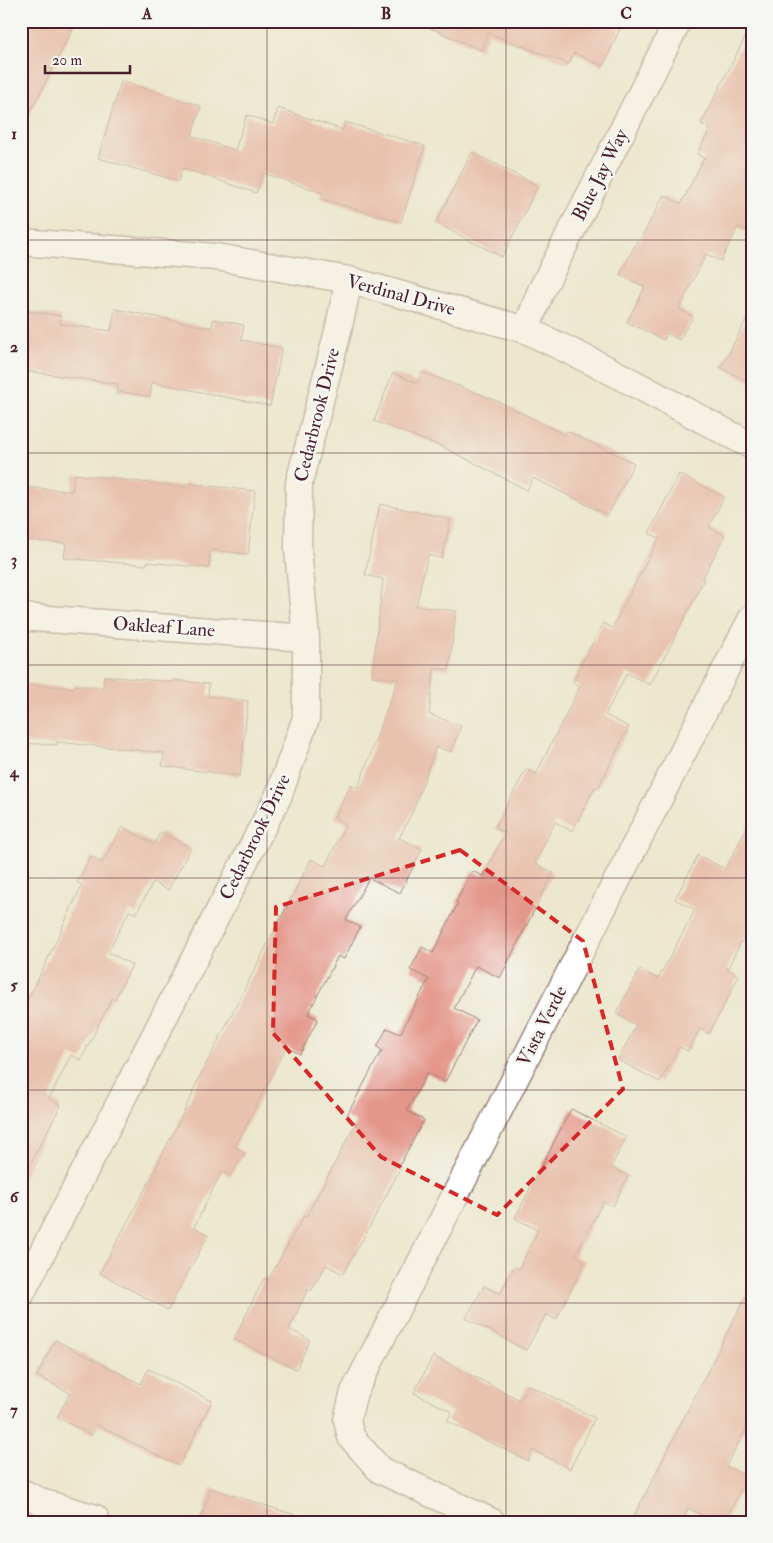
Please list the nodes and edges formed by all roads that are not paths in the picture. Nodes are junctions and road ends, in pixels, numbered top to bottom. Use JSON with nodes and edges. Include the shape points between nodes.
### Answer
{"nodes":[{"id":1,"x":678,"y":21,"type":"edge"},
{"id":2,"x":21,"y":242,"type":"edge"},
{"id":3,"x":349,"y":280,"type":"junction"},
{"id":4,"x":526,"y":330,"type":"junction"},
{"id":5,"x":752,"y":446,"type":"edge"},
{"id":6,"x":21,"y":617,"type":"edge"},
{"id":7,"x":752,"y":618,"type":"edge"},
{"id":8,"x":306,"y":638,"type":"junction"},
{"id":9,"x":21,"y":1294,"type":"edge"},
{"id":10,"x":21,"y":1492,"type":"edge"},
{"id":11,"x":95,"y":1518,"type":"dead end"},
{"id":12,"x":492,"y":1522,"type":"edge"}],
"edges":[{"from":1,"to":4,"type":"street","name":"Blue Jay Way","via":[[540,292]]},
{"from":2,"to":3,"type":"street","name":"Verdinal Drive","via":[[216,257]]},
{"from":3,"to":4,"type":"street","name":"Verdinal Drive"},
{"from":3,"to":8,"type":"street","name":"Cedarbrook Drive","via":[[299,483],[298,549]]},
{"from":4,"to":5,"type":"street","name":"Verdinal Drive"},
{"from":6,"to":8,"type":"street","name":"Oakleaf Lane"},
{"from":7,"to":12,"type":"street","name":"Vista Verde","via":[[354,1392],[347,1420],[351,1437],[380,1470]]},
{"from":8,"to":9,"type":"street","name":"Cedarbrook Drive","via":[[306,718],[278,797]]},
{"from":10,"to":11,"type":"street","via":[[44,1503]]}]}
